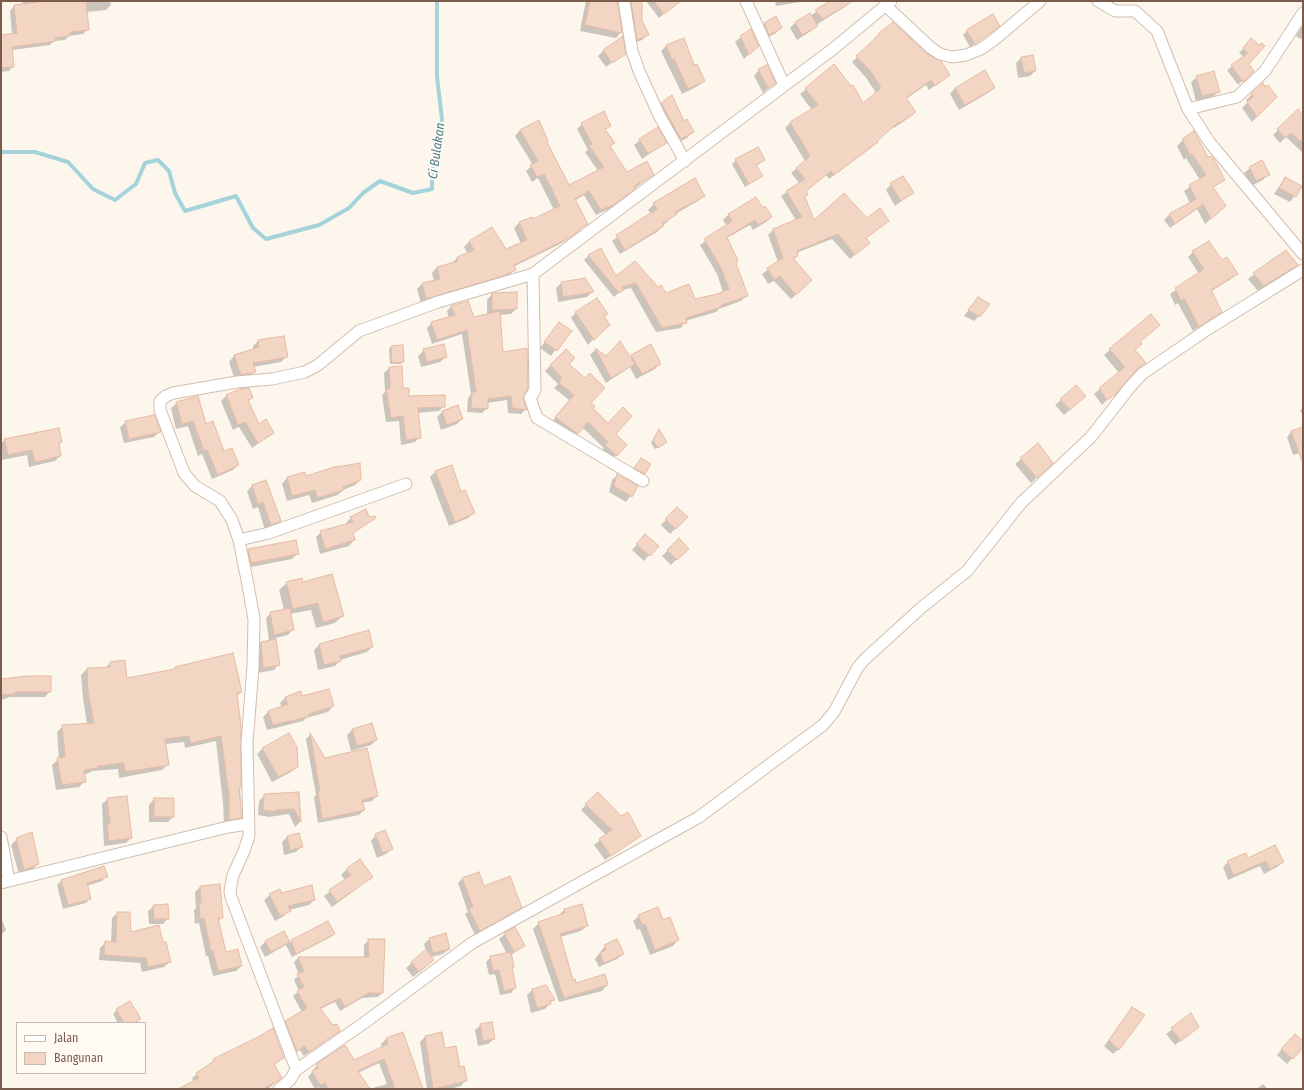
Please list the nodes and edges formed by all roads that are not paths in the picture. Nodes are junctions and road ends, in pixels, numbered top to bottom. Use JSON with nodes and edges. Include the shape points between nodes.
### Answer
{"nodes":[{"id":1,"x":624,"y":1,"type":"edge"},
{"id":2,"x":746,"y":1,"type":"edge"},
{"id":3,"x":1040,"y":1,"type":"edge"},
{"id":4,"x":1098,"y":1,"type":"edge"},
{"id":5,"x":888,"y":3,"type":"edge"},
{"id":6,"x":1303,"y":13,"type":"edge"},
{"id":7,"x":784,"y":85,"type":"junction"},
{"id":8,"x":1188,"y":109,"type":"junction"},
{"id":9,"x":685,"y":161,"type":"junction"},
{"id":10,"x":1303,"y":254,"type":"edge"},
{"id":11,"x":1303,"y":270,"type":"edge"},
{"id":12,"x":533,"y":274,"type":"junction"},
{"id":13,"x":643,"y":481,"type":"dead end"},
{"id":14,"x":406,"y":484,"type":"dead end"},
{"id":15,"x":239,"y":540,"type":"junction"},
{"id":16,"x":248,"y":824,"type":"junction"},
{"id":17,"x":1,"y":837,"type":"edge"},
{"id":18,"x":5,"y":882,"type":"edge"},
{"id":19,"x":296,"y":1070,"type":"junction"},
{"id":20,"x":279,"y":1089,"type":"edge"}],
"edges":[{"from":1,"to":9,"type":"street","via":[[632,51],[639,71]]},
{"from":2,"to":7,"type":"street"},
{"from":3,"to":5,"type":"street","via":[[981,49],[952,57],[930,48]]},
{"from":4,"to":8,"type":"street","via":[[1115,11],[1135,11],[1157,31]]},
{"from":5,"to":7,"type":"street"},
{"from":6,"to":8,"type":"street","via":[[1265,72],[1237,97]]},
{"from":7,"to":9,"type":"street"},
{"from":8,"to":10,"type":"street","via":[[1210,143]]},
{"from":9,"to":12,"type":"street"},
{"from":11,"to":19,"type":"street","via":[[1142,374],[1091,437],[1021,503],[967,571],[921,608],[865,659],[858,667],[834,712],[823,725],[699,817],[472,943]]},
{"from":12,"to":13,"type":"street","via":[[535,390],[530,398],[537,418]]},
{"from":12,"to":15,"type":"street","via":[[445,300],[359,332],[318,365],[305,372],[200,388],[166,396],[160,401],[160,410],[184,473],[196,486],[220,501],[232,520]]},
{"from":14,"to":15,"type":"street","via":[[270,533]]},
{"from":15,"to":16,"type":"street","via":[[254,619],[247,742]]},
{"from":16,"to":18,"type":"street","via":[[220,828]]},
{"from":16,"to":19,"type":"street","via":[[244,852],[233,875],[231,898]]},
{"from":17,"to":18,"type":"street"},
{"from":19,"to":20,"type":"street","via":[[290,1080]]}]}
